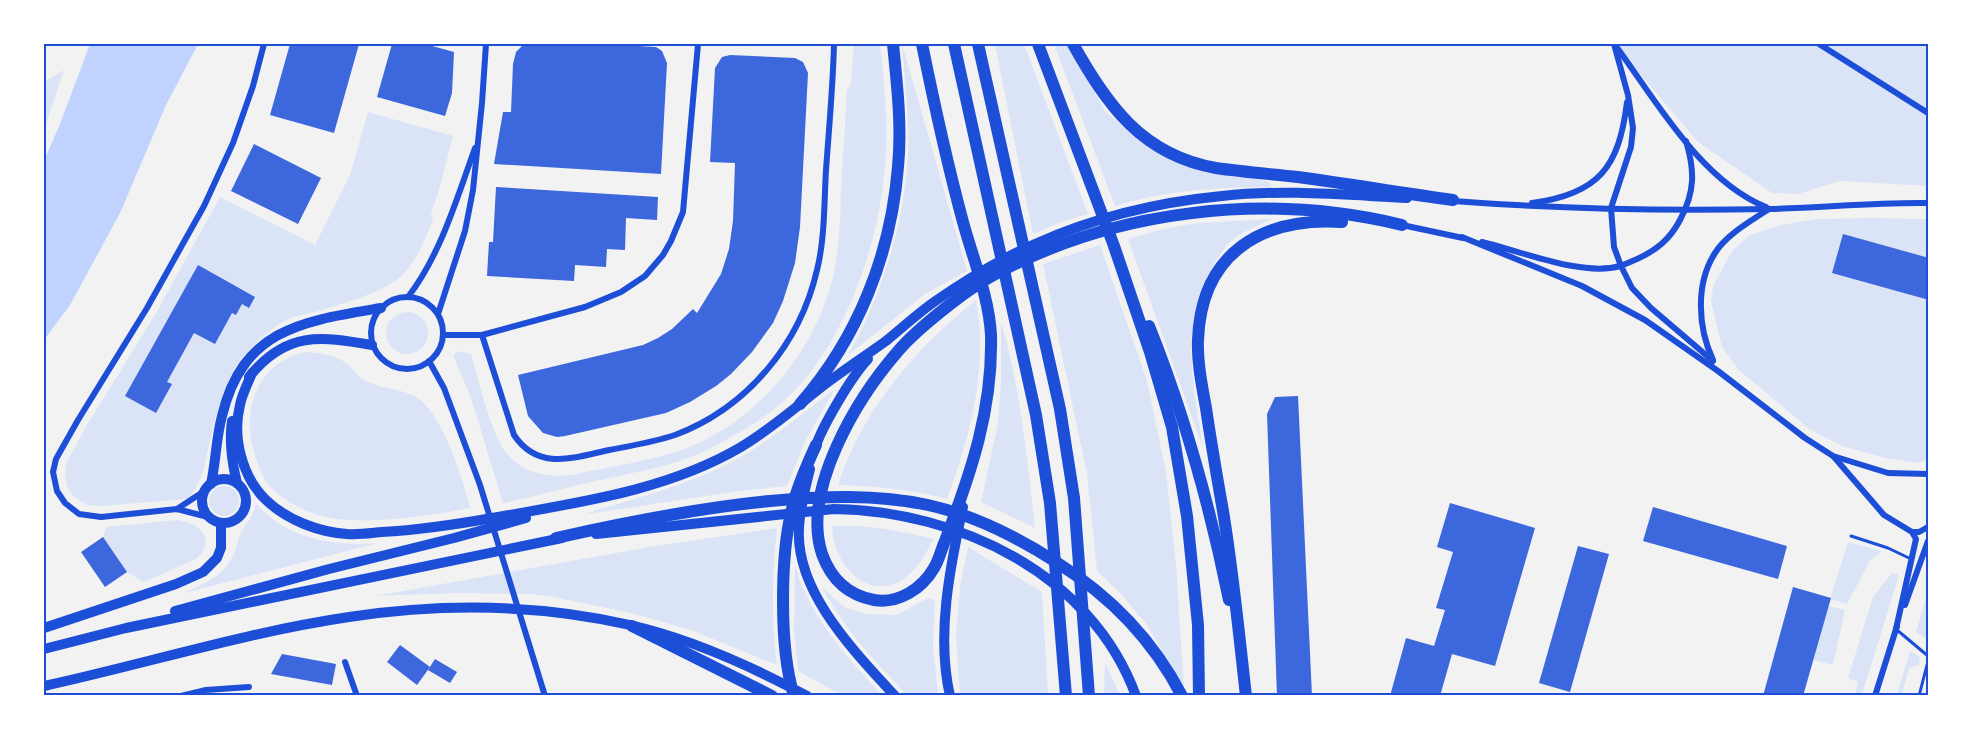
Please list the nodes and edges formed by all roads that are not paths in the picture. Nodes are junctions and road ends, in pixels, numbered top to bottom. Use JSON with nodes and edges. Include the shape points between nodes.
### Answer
{"nodes":[{"id":1,"x":264,"y":44,"type":"edge"},
{"id":2,"x":486,"y":44,"type":"edge"},
{"id":3,"x":698,"y":44,"type":"edge"},
{"id":4,"x":834,"y":44,"type":"edge"},
{"id":5,"x":893,"y":44,"type":"edge"},
{"id":6,"x":922,"y":44,"type":"edge"},
{"id":7,"x":954,"y":44,"type":"edge"},
{"id":8,"x":978,"y":44,"type":"edge"},
{"id":9,"x":1038,"y":44,"type":"edge"},
{"id":10,"x":1073,"y":44,"type":"edge"},
{"id":11,"x":1614,"y":44,"type":"edge"},
{"id":12,"x":1819,"y":44,"type":"edge"},
{"id":13,"x":1628,"y":96,"type":"junction"},
{"id":14,"x":1929,"y":113,"type":"edge"},
{"id":15,"x":478,"y":138,"type":"junction"},
{"id":16,"x":1686,"y":141,"type":"junction"},
{"id":17,"x":1453,"y":200,"type":"junction"},
{"id":18,"x":1929,"y":203,"type":"edge"},
{"id":19,"x":1515,"y":205,"type":"junction"},
{"id":20,"x":1611,"y":208,"type":"junction"},
{"id":21,"x":1686,"y":209,"type":"junction"},
{"id":22,"x":1770,"y":209,"type":"junction"},
{"id":23,"x":1136,"y":216,"type":"junction"},
{"id":24,"x":1402,"y":225,"type":"junction"},
{"id":25,"x":1462,"y":237,"type":"junction"},
{"id":26,"x":1114,"y":246,"type":"junction"},
{"id":27,"x":1621,"y":266,"type":"junction"},
{"id":28,"x":408,"y":297,"type":"junction"},
{"id":29,"x":381,"y":308,"type":"junction"},
{"id":30,"x":438,"y":314,"type":"junction"},
{"id":31,"x":443,"y":334,"type":"junction"},
{"id":32,"x":482,"y":335,"type":"junction"},
{"id":33,"x":887,"y":340,"type":"junction"},
{"id":34,"x":372,"y":345,"type":"junction"},
{"id":35,"x":1713,"y":361,"type":"junction"},
{"id":36,"x":429,"y":362,"type":"junction"},
{"id":37,"x":1718,"y":371,"type":"junction"},
{"id":38,"x":252,"y":373,"type":"junction"},
{"id":39,"x":800,"y":404,"type":"junction"},
{"id":40,"x":816,"y":445,"type":"junction"},
{"id":41,"x":1833,"y":456,"type":"junction"},
{"id":42,"x":1929,"y":474,"type":"edge"},
{"id":43,"x":970,"y":475,"type":"junction"},
{"id":44,"x":237,"y":483,"type":"junction"},
{"id":45,"x":208,"y":487,"type":"junction"},
{"id":46,"x":581,"y":502,"type":"junction"},
{"id":47,"x":177,"y":509,"type":"junction"},
{"id":48,"x":208,"y":517,"type":"junction"},
{"id":49,"x":221,"y":523,"type":"junction"},
{"id":50,"x":1929,"y":527,"type":"edge"},
{"id":51,"x":1912,"y":532,"type":"junction"},
{"id":52,"x":1851,"y":536,"type":"dead end"},
{"id":53,"x":556,"y":538,"type":"junction"},
{"id":54,"x":1929,"y":541,"type":"edge"},
{"id":55,"x":1913,"y":560,"type":"junction"},
{"id":56,"x":632,"y":626,"type":"junction"},
{"id":57,"x":44,"y":628,"type":"edge"},
{"id":58,"x":126,"y":628,"type":"junction"},
{"id":59,"x":1896,"y":629,"type":"junction"},
{"id":60,"x":44,"y":649,"type":"edge"},
{"id":61,"x":1929,"y":656,"type":"edge"},
{"id":62,"x":1929,"y":661,"type":"edge"},
{"id":63,"x":345,"y":662,"type":"dead end"},
{"id":64,"x":87,"y":677,"type":"junction"},
{"id":65,"x":1244,"y":678,"type":"junction"},
{"id":66,"x":44,"y":686,"type":"edge"},
{"id":67,"x":249,"y":687,"type":"dead end"},
{"id":68,"x":44,"y":691,"type":"edge"},
{"id":69,"x":181,"y":696,"type":"edge"},
{"id":70,"x":357,"y":696,"type":"edge"},
{"id":71,"x":545,"y":696,"type":"edge"},
{"id":72,"x":772,"y":696,"type":"edge"},
{"id":73,"x":794,"y":696,"type":"edge"},
{"id":74,"x":807,"y":696,"type":"edge"},
{"id":75,"x":895,"y":696,"type":"edge"},
{"id":76,"x":950,"y":696,"type":"edge"},
{"id":77,"x":1066,"y":696,"type":"edge"},
{"id":78,"x":1089,"y":696,"type":"edge"},
{"id":79,"x":1136,"y":696,"type":"edge"},
{"id":80,"x":1182,"y":696,"type":"edge"},
{"id":81,"x":1199,"y":696,"type":"edge"},
{"id":82,"x":1246,"y":696,"type":"edge"},
{"id":83,"x":1875,"y":696,"type":"edge"},
{"id":84,"x":1919,"y":696,"type":"edge"}],
"edges":[{"from":1,"to":47,"type":"street","via":[[233,143],[204,206],[78,420],[53,472],[57,491],[79,514],[101,518]]},
{"from":2,"to":15,"type":"street"},
{"from":3,"to":32,"type":"street","via":[[683,212],[663,255],[645,276],[621,292],[585,307]]},
{"from":4,"to":32,"type":"street","via":[[818,268],[804,310],[787,343],[770,367],[730,404],[674,435],[569,459],[546,458],[531,453],[514,435]]},
{"from":5,"to":39,"type":"highway","via":[[899,140],[890,222],[856,322],[830,367]]},
{"from":6,"to":43,"type":"highway","via":[[951,177],[988,311],[988,393]]},
{"from":7,"to":77,"type":"highway","via":[[1027,373],[1050,503]]},
{"from":8,"to":78,"type":"highway","via":[[1060,409],[1074,498]]},
{"from":9,"to":26,"type":"highway"},
{"from":10,"to":17,"type":"highway","via":[[1101,92],[1122,118],[1176,156],[1215,168]]},
{"from":11,"to":13,"type":"street"},
{"from":11,"to":16,"type":"street"},
{"from":12,"to":14,"type":"street"},
{"from":13,"to":19,"type":"street","via":[[1618,148],[1598,178],[1562,198]]},
{"from":13,"to":20,"type":"street","via":[[1633,128],[1631,147]]},
{"from":15,"to":28,"type":"street","via":[[448,222]]},
{"from":15,"to":30,"type":"street","via":[[465,231]]},
{"from":16,"to":21,"type":"street","via":[[1693,163]]},
{"from":16,"to":22,"type":"street","via":[[1720,180],[1750,201]]},
{"from":17,"to":19,"type":"street"},
{"from":17,"to":23,"type":"main road","via":[[1295,193],[1222,195]]},
{"from":18,"to":22,"type":"street"},
{"from":19,"to":20,"type":"street"},
{"from":20,"to":21,"type":"street"},
{"from":20,"to":27,"type":"street","via":[[1614,247]]},
{"from":21,"to":22,"type":"street"},
{"from":21,"to":27,"type":"street","via":[[1672,234],[1659,246]]},
{"from":22,"to":35,"type":"street","via":[[1716,252],[1706,273],[1701,294],[1703,323]]},
{"from":23,"to":24,"type":"highway","via":[[1279,210],[1369,217]]},
{"from":23,"to":33,"type":"main road","via":[[1079,228],[1036,244],[977,274],[932,303]]},
{"from":23,"to":43,"type":"highway","via":[[988,278],[901,346],[845,430],[824,479],[816,531],[829,572],[840,585],[869,599],[895,600],[919,587],[934,569]]},
{"from":24,"to":25,"type":"street"},
{"from":24,"to":65,"type":"highway","via":[[1324,221],[1278,228],[1249,241],[1226,258],[1203,305],[1198,341],[1203,389],[1234,579]]},
{"from":25,"to":27,"type":"street","via":[[1554,262],[1587,268]]},
{"from":25,"to":37,"type":"street","via":[[1593,292],[1645,320]]},
{"from":26,"to":65,"type":"highway","via":[[1170,380],[1197,461]]},
{"from":26,"to":81,"type":"highway","via":[[1163,394],[1181,471],[1198,625]]},
{"from":27,"to":35,"type":"street","via":[[1632,288],[1651,308]]},
{"from":28,"to":29,"type":"street","via":[[393,299]]},
{"from":28,"to":30,"type":"street","via":[[425,302]]},
{"from":29,"to":34,"type":"street","via":[[371,325]]},
{"from":29,"to":45,"type":"main road","via":[[292,327],[271,338],[252,355],[226,400]]},
{"from":30,"to":31,"type":"street"},
{"from":31,"to":32,"type":"street"},
{"from":31,"to":36,"type":"street","via":[[439,350]]},
{"from":33,"to":39,"type":"main road"},
{"from":33,"to":40,"type":"main road","via":[[855,373]]},
{"from":34,"to":36,"type":"street","via":[[384,362],[402,369]]},
{"from":34,"to":38,"type":"main road","via":[[306,339],[273,353]]},
{"from":35,"to":37,"type":"street"},
{"from":36,"to":71,"type":"street","via":[[444,388],[480,485]]},
{"from":37,"to":41,"type":"street"},
{"from":38,"to":44,"type":"main road","via":[[240,388],[231,423],[231,457]]},
{"from":38,"to":46,"type":"main road","via":[[240,405],[237,432],[241,453],[248,476],[259,493],[294,520],[348,534],[455,524]]},
{"from":39,"to":46,"type":"main road","via":[[741,447],[713,461],[628,492]]},
{"from":40,"to":73,"type":"highway","via":[[793,502],[786,545],[785,650]]},
{"from":40,"to":75,"type":"main road","via":[[801,508],[799,546],[810,584],[849,645]]},
{"from":41,"to":42,"type":"street","via":[[1888,473]]},
{"from":41,"to":51,"type":"street","via":[[1884,515]]},
{"from":43,"to":76,"type":"main road","via":[[950,578],[944,645]]},
{"from":44,"to":45,"type":"main road","via":[[224,479]]},
{"from":44,"to":49,"type":"main road","via":[[246,495],[245,510],[235,521]]},
{"from":45,"to":47,"type":"street"},
{"from":45,"to":48,"type":"main road","via":[[202,504]]},
{"from":46,"to":58,"type":"main road","via":[[329,568]]},
{"from":47,"to":48,"type":"street"},
{"from":48,"to":49,"type":"main road"},
{"from":49,"to":57,"type":"main road","via":[[221,548],[203,572]]},
{"from":50,"to":51,"type":"street"},
{"from":51,"to":55,"type":"street","via":[[1916,539]]},
{"from":52,"to":55,"type":"lane"},
{"from":53,"to":58,"type":"main road"},
{"from":53,"to":79,"type":"main road","via":[[834,509],[897,514],[939,524],[1008,553],[1072,598],[1107,638]]},
{"from":53,"to":80,"type":"highway","via":[[647,518],[813,497],[862,496],[929,505],[1014,536],[1068,569],[1135,627]]},
{"from":54,"to":59,"type":"street"},
{"from":55,"to":59,"type":"street"},
{"from":56,"to":64,"type":"main road","via":[[554,612],[485,608],[409,610],[320,622]]},
{"from":56,"to":72,"type":"highway"},
{"from":56,"to":74,"type":"main road","via":[[703,648]]},
{"from":58,"to":60,"type":"main road"},
{"from":59,"to":61,"type":"lane"},
{"from":59,"to":83,"type":"street"},
{"from":62,"to":84,"type":"lane"},
{"from":63,"to":70,"type":"street"},
{"from":64,"to":66,"type":"main road"},
{"from":64,"to":68,"type":"main road"},
{"from":65,"to":82,"type":"highway"},
{"from":67,"to":69,"type":"street"}]}
